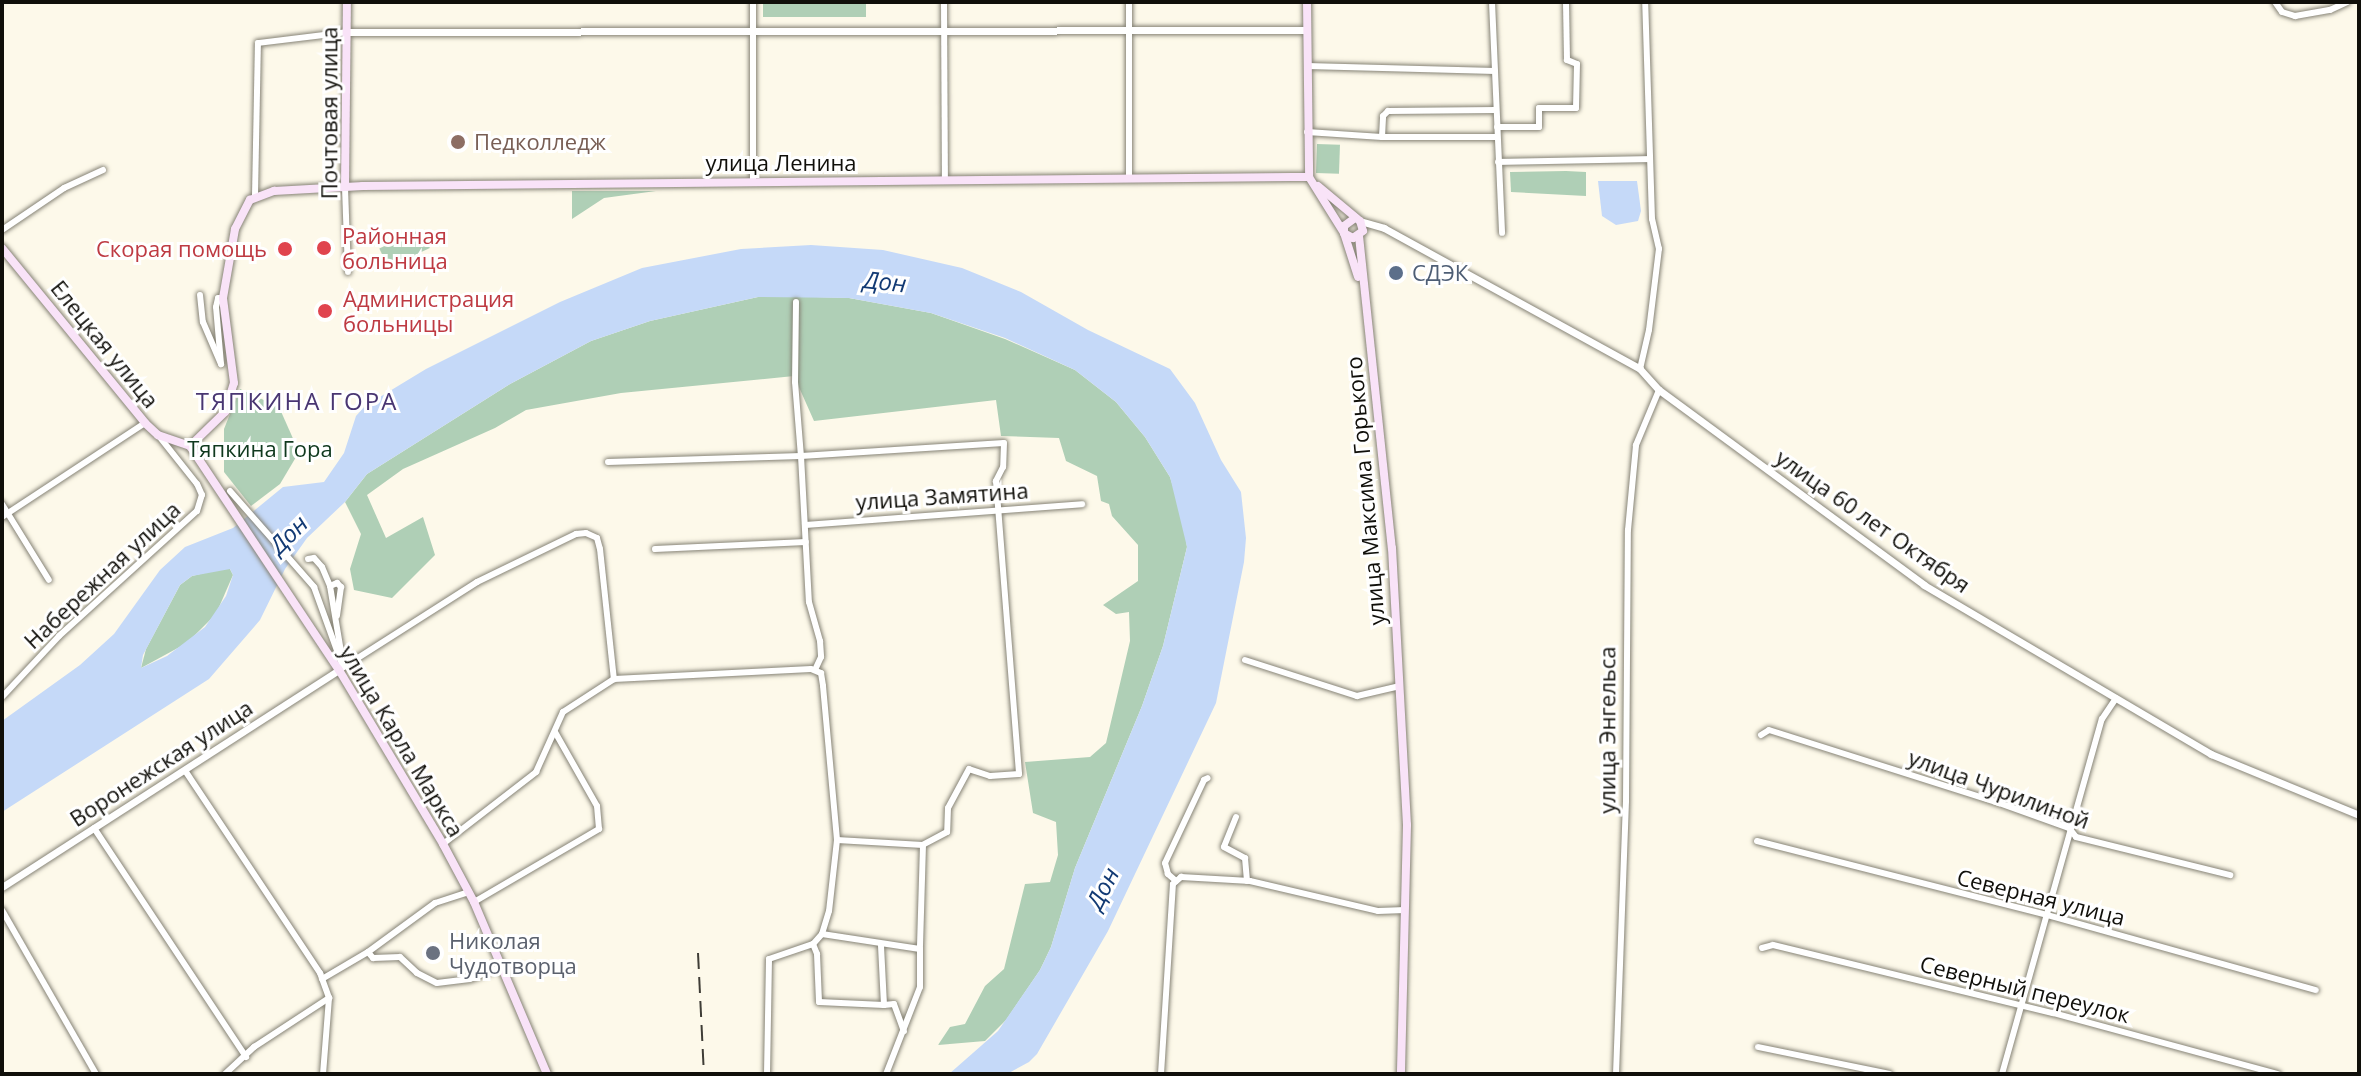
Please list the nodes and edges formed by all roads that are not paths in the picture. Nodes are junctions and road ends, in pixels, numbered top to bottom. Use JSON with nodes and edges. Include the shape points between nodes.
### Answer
{"nodes":[{"id":1,"x":347,"y":2,"type":"edge"},
{"id":2,"x":753,"y":2,"type":"edge"},
{"id":3,"x":944,"y":2,"type":"edge"},
{"id":4,"x":1129,"y":2,"type":"edge"},
{"id":5,"x":1307,"y":2,"type":"edge"},
{"id":6,"x":1492,"y":2,"type":"edge"},
{"id":7,"x":1566,"y":2,"type":"edge"},
{"id":8,"x":1645,"y":2,"type":"edge"},
{"id":9,"x":2275,"y":2,"type":"edge"},
{"id":10,"x":2347,"y":2,"type":"edge"},
{"id":11,"x":1307,"y":30,"type":"junction"},
{"id":12,"x":944,"y":31,"type":"junction"},
{"id":13,"x":1129,"y":31,"type":"junction"},
{"id":14,"x":347,"y":32,"type":"junction"},
{"id":15,"x":752,"y":32,"type":"junction"},
{"id":16,"x":1307,"y":66,"type":"junction"},
{"id":17,"x":1495,"y":71,"type":"junction"},
{"id":18,"x":1496,"y":110,"type":"junction"},
{"id":19,"x":1497,"y":127,"type":"junction"},
{"id":20,"x":1307,"y":132,"type":"junction"},
{"id":21,"x":1382,"y":137,"type":"junction"},
{"id":22,"x":1497,"y":137,"type":"junction"},
{"id":23,"x":1650,"y":159,"type":"junction"},
{"id":24,"x":1498,"y":162,"type":"junction"},
{"id":25,"x":103,"y":170,"type":"dead end"},
{"id":26,"x":1309,"y":177,"type":"junction"},
{"id":27,"x":1129,"y":178,"type":"junction"},
{"id":28,"x":945,"y":180,"type":"junction"},
{"id":29,"x":753,"y":181,"type":"junction"},
{"id":30,"x":345,"y":187,"type":"junction"},
{"id":31,"x":255,"y":196,"type":"junction"},
{"id":32,"x":1358,"y":220,"type":"junction"},
{"id":33,"x":1384,"y":228,"type":"junction"},
{"id":34,"x":2,"y":230,"type":"edge"},
{"id":35,"x":1344,"y":233,"type":"junction"},
{"id":36,"x":1502,"y":233,"type":"dead end"},
{"id":37,"x":1359,"y":236,"type":"junction"},
{"id":38,"x":2,"y":248,"type":"edge"},
{"id":39,"x":348,"y":272,"type":"dead end"},
{"id":40,"x":1363,"y":293,"type":"junction"},
{"id":41,"x":200,"y":295,"type":"dead end"},
{"id":42,"x":223,"y":298,"type":"junction"},
{"id":43,"x":796,"y":302,"type":"dead end"},
{"id":44,"x":1640,"y":369,"type":"junction"},
{"id":45,"x":1659,"y":390,"type":"junction"},
{"id":46,"x":145,"y":423,"type":"junction"},
{"id":47,"x":158,"y":435,"type":"junction"},
{"id":48,"x":190,"y":446,"type":"junction"},
{"id":49,"x":801,"y":456,"type":"junction"},
{"id":50,"x":608,"y":462,"type":"dead end"},
{"id":51,"x":226,"y":494,"type":"junction"},
{"id":52,"x":2,"y":504,"type":"edge"},
{"id":53,"x":1082,"y":504,"type":"dead end"},
{"id":54,"x":997,"y":510,"type":"junction"},
{"id":55,"x":6,"y":514,"type":"edge"},
{"id":56,"x":805,"y":525,"type":"junction"},
{"id":57,"x":806,"y":542,"type":"junction"},
{"id":58,"x":655,"y":549,"type":"dead end"},
{"id":59,"x":308,"y":559,"type":"dead end"},
{"id":60,"x":49,"y":580,"type":"dead end"},
{"id":61,"x":335,"y":657,"type":"junction"},
{"id":62,"x":1245,"y":660,"type":"dead end"},
{"id":63,"x":341,"y":669,"type":"junction"},
{"id":64,"x":815,"y":670,"type":"junction"},
{"id":65,"x":614,"y":679,"type":"junction"},
{"id":66,"x":1400,"y":686,"type":"junction"},
{"id":67,"x":3,"y":696,"type":"edge"},
{"id":68,"x":2116,"y":698,"type":"junction"},
{"id":69,"x":555,"y":732,"type":"junction"},
{"id":70,"x":1761,"y":735,"type":"dead end"},
{"id":71,"x":186,"y":772,"type":"junction"},
{"id":72,"x":1208,"y":778,"type":"dead end"},
{"id":73,"x":2359,"y":815,"type":"edge"},
{"id":74,"x":1236,"y":817,"type":"dead end"},
{"id":75,"x":94,"y":828,"type":"junction"},
{"id":76,"x":2072,"y":832,"type":"junction"},
{"id":77,"x":837,"y":840,"type":"junction"},
{"id":78,"x":1757,"y":841,"type":"dead end"},
{"id":79,"x":443,"y":844,"type":"junction"},
{"id":80,"x":923,"y":845,"type":"junction"},
{"id":81,"x":2230,"y":875,"type":"dead end"},
{"id":82,"x":1176,"y":881,"type":"junction"},
{"id":83,"x":1247,"y":881,"type":"junction"},
{"id":84,"x":2,"y":887,"type":"edge"},
{"id":85,"x":469,"y":892,"type":"junction"},
{"id":86,"x":474,"y":902,"type":"junction"},
{"id":87,"x":2,"y":910,"type":"edge"},
{"id":88,"x":1405,"y":910,"type":"junction"},
{"id":89,"x":2047,"y":915,"type":"junction"},
{"id":90,"x":822,"y":934,"type":"junction"},
{"id":91,"x":813,"y":944,"type":"junction"},
{"id":92,"x":881,"y":945,"type":"junction"},
{"id":93,"x":1762,"y":948,"type":"dead end"},
{"id":94,"x":920,"y":949,"type":"junction"},
{"id":95,"x":368,"y":952,"type":"junction"},
{"id":96,"x":502,"y":967,"type":"junction"},
{"id":97,"x":322,"y":979,"type":"junction"},
{"id":98,"x":2316,"y":990,"type":"dead end"},
{"id":99,"x":327,"y":994,"type":"junction"},
{"id":100,"x":884,"y":1005,"type":"junction"},
{"id":101,"x":2021,"y":1006,"type":"junction"},
{"id":102,"x":904,"y":1031,"type":"junction"},
{"id":103,"x":1758,"y":1047,"type":"dead end"},
{"id":104,"x":246,"y":1057,"type":"junction"},
{"id":105,"x":96,"y":1074,"type":"edge"},
{"id":106,"x":225,"y":1074,"type":"edge"},
{"id":107,"x":323,"y":1074,"type":"edge"},
{"id":108,"x":547,"y":1074,"type":"edge"},
{"id":109,"x":767,"y":1074,"type":"edge"},
{"id":110,"x":886,"y":1074,"type":"edge"},
{"id":111,"x":1161,"y":1074,"type":"edge"},
{"id":112,"x":1401,"y":1074,"type":"edge"},
{"id":113,"x":1616,"y":1074,"type":"edge"},
{"id":114,"x":1889,"y":1074,"type":"edge"},
{"id":115,"x":2002,"y":1074,"type":"edge"},
{"id":116,"x":2278,"y":1074,"type":"edge"}],
"edges":[{"from":1,"to":14,"type":"main road","name":"Почтовая улица"},
{"from":2,"to":15,"type":"street"},
{"from":3,"to":12,"type":"street"},
{"from":4,"to":13,"type":"street"},
{"from":5,"to":11,"type":"main road"},
{"from":6,"to":17,"type":"street"},
{"from":7,"to":19,"type":"street","via":[[1567,60],[1577,64],[1576,108],[1539,108],[1539,127]]},
{"from":8,"to":23,"type":"street"},
{"from":9,"to":10,"type":"street","via":[[2282,12],[2305,15]]},
{"from":11,"to":13,"type":"street"},
{"from":11,"to":16,"type":"main road"},
{"from":12,"to":13,"type":"street"},
{"from":12,"to":15,"type":"street"},
{"from":12,"to":28,"type":"street"},
{"from":13,"to":27,"type":"street"},
{"from":14,"to":15,"type":"street"},
{"from":14,"to":30,"type":"main road","name":"Почтовая улица"},
{"from":14,"to":31,"type":"street","via":[[263,40],[256,49]]},
{"from":15,"to":29,"type":"street"},
{"from":16,"to":17,"type":"street"},
{"from":16,"to":20,"type":"main road"},
{"from":17,"to":18,"type":"street"},
{"from":18,"to":19,"type":"street"},
{"from":18,"to":21,"type":"street","via":[[1388,111]]},
{"from":19,"to":22,"type":"street"},
{"from":20,"to":21,"type":"street"},
{"from":20,"to":26,"type":"main road"},
{"from":21,"to":22,"type":"street"},
{"from":22,"to":24,"type":"street"},
{"from":23,"to":24,"type":"street"},
{"from":23,"to":44,"type":"street","via":[[1659,249]]},
{"from":24,"to":36,"type":"street"},
{"from":25,"to":34,"type":"street","via":[[64,188]]},
{"from":26,"to":27,"type":"main road","name":"улица Ленина"},
{"from":26,"to":32,"type":"main road"},
{"from":26,"to":35,"type":"main road","name":"улица Максима Горького"},
{"from":27,"to":28,"type":"main road","name":"улица Ленина"},
{"from":28,"to":29,"type":"main road","name":"улица Ленина"},
{"from":29,"to":30,"type":"main road","name":"улица Ленина"},
{"from":30,"to":31,"type":"main road","name":"улица Ленина"},
{"from":30,"to":39,"type":"street","name":"Почтовая улица"},
{"from":31,"to":42,"type":"main road","via":[[235,229]]},
{"from":32,"to":33,"type":"street","name":"улица 60 лет Октября"},
{"from":32,"to":35,"type":"main road","via":[[1345,223]]},
{"from":32,"to":37,"type":"main road","via":[[1363,229]]},
{"from":33,"to":37,"type":"street"},
{"from":33,"to":44,"type":"street","name":"улица 60 лет Октября"},
{"from":35,"to":37,"type":"main road"},
{"from":35,"to":40,"type":"main road","name":"улица Максима Горького"},
{"from":37,"to":40,"type":"main road","name":"улица Максима Горького"},
{"from":38,"to":46,"type":"main road","name":"Елецкая улица"},
{"from":40,"to":66,"type":"main road","name":"улица Максима Горького","via":[[1379,406]]},
{"from":41,"to":42,"type":"street","via":[[203,322],[221,364],[216,307]]},
{"from":42,"to":48,"type":"main road","via":[[234,383],[225,412]]},
{"from":43,"to":49,"type":"street"},
{"from":44,"to":45,"type":"street","name":"улица 60 лет Октября"},
{"from":45,"to":68,"type":"street","name":"улица 60 лет Октября","via":[[1924,585]]},
{"from":45,"to":113,"type":"street","name":"улица Энгельса","via":[[1636,445],[1628,530]]},
{"from":46,"to":47,"type":"main road","name":"Елецкая улица"},
{"from":46,"to":55,"type":"street"},
{"from":47,"to":48,"type":"main road","name":"Елецкая улица"},
{"from":47,"to":67,"type":"street","name":"Набережная улица","via":[[197,484],[202,495],[197,511],[59,636]]},
{"from":48,"to":51,"type":"main road","name":"улица Карла Маркса"},
{"from":49,"to":50,"type":"street"},
{"from":49,"to":54,"type":"street","via":[[1004,443],[996,481]]},
{"from":49,"to":56,"type":"street"},
{"from":51,"to":61,"type":"main road","name":"улица Карла Маркса"},
{"from":51,"to":61,"type":"street","name":"улица Карла Маркса","via":[[305,573]]},
{"from":52,"to":55,"type":"street"},
{"from":53,"to":54,"type":"street","name":"улица Замятина"},
{"from":54,"to":56,"type":"street","name":"улица Замятина"},
{"from":54,"to":80,"type":"street","via":[[1019,774],[990,776],[969,769],[948,808],[947,832]]},
{"from":55,"to":60,"type":"street"},
{"from":56,"to":57,"type":"street"},
{"from":57,"to":58,"type":"street"},
{"from":57,"to":64,"type":"street","via":[[809,602],[820,641]]},
{"from":59,"to":61,"type":"street","via":[[322,567],[330,586]]},
{"from":61,"to":63,"type":"main road","name":"улица Карла Маркса"},
{"from":62,"to":66,"type":"street","via":[[1357,696]]},
{"from":63,"to":65,"type":"street","via":[[477,582],[586,533],[597,538],[600,549]]},
{"from":63,"to":71,"type":"street","name":"Воронежская улица"},
{"from":63,"to":79,"type":"main road","name":"улица Карла Маркса"},
{"from":64,"to":65,"type":"street"},
{"from":64,"to":77,"type":"street","via":[[821,673],[823,686]]},
{"from":65,"to":69,"type":"street","via":[[563,712]]},
{"from":66,"to":88,"type":"main road","name":"улица Максима Горького"},
{"from":68,"to":73,"type":"street","name":"улица 60 лет Октября","via":[[2211,754]]},
{"from":68,"to":76,"type":"street","via":[[2102,719]]},
{"from":69,"to":79,"type":"street","via":[[536,772]]},
{"from":69,"to":86,"type":"street","via":[[597,806],[599,829]]},
{"from":70,"to":76,"type":"street","name":"улица Чурилиной","via":[[1769,730],[1999,803]]},
{"from":71,"to":75,"type":"street","name":"Воронежская улица"},
{"from":71,"to":97,"type":"street"},
{"from":72,"to":82,"type":"street","via":[[1165,863]]},
{"from":74,"to":83,"type":"street","via":[[1224,847],[1245,858]]},
{"from":75,"to":84,"type":"street","name":"Воронежская улица"},
{"from":75,"to":104,"type":"street"},
{"from":76,"to":81,"type":"street","name":"улица Чурилиной"},
{"from":76,"to":89,"type":"street"},
{"from":77,"to":80,"type":"street"},
{"from":77,"to":90,"type":"street"},
{"from":78,"to":89,"type":"street","name":"Северная улица"},
{"from":79,"to":85,"type":"main road","name":"улица Карла Маркса"},
{"from":80,"to":94,"type":"street"},
{"from":82,"to":83,"type":"street"},
{"from":82,"to":111,"type":"street"},
{"from":83,"to":88,"type":"street","via":[[1378,911]]},
{"from":85,"to":86,"type":"main road","name":"улица Карла Маркса"},
{"from":85,"to":95,"type":"street","via":[[435,903]]},
{"from":86,"to":96,"type":"main road","name":"улица Карла Маркса"},
{"from":87,"to":105,"type":"street"},
{"from":88,"to":112,"type":"main road","name":"улица Максима Горького"},
{"from":89,"to":98,"type":"street","name":"Северная улица"},
{"from":89,"to":101,"type":"street"},
{"from":90,"to":91,"type":"street"},
{"from":90,"to":92,"type":"street"},
{"from":91,"to":100,"type":"street","via":[[819,1002]]},
{"from":91,"to":109,"type":"street","via":[[769,959]]},
{"from":92,"to":94,"type":"street"},
{"from":92,"to":100,"type":"street"},
{"from":93,"to":101,"type":"street","name":"Северный переулок","via":[[1773,945]]},
{"from":94,"to":102,"type":"street","via":[[920,987]]},
{"from":95,"to":96,"type":"street","via":[[373,958],[400,957],[437,983],[470,979]]},
{"from":95,"to":97,"type":"street"},
{"from":96,"to":108,"type":"main road","name":"улица Карла Маркса"},
{"from":97,"to":99,"type":"street"},
{"from":99,"to":104,"type":"street"},
{"from":99,"to":107,"type":"street"},
{"from":100,"to":102,"type":"street","via":[[894,1004]]},
{"from":101,"to":115,"type":"street"},
{"from":101,"to":116,"type":"street","name":"Северный переулок"},
{"from":102,"to":110,"type":"street"},
{"from":103,"to":114,"type":"street"},
{"from":104,"to":106,"type":"street"}]}
